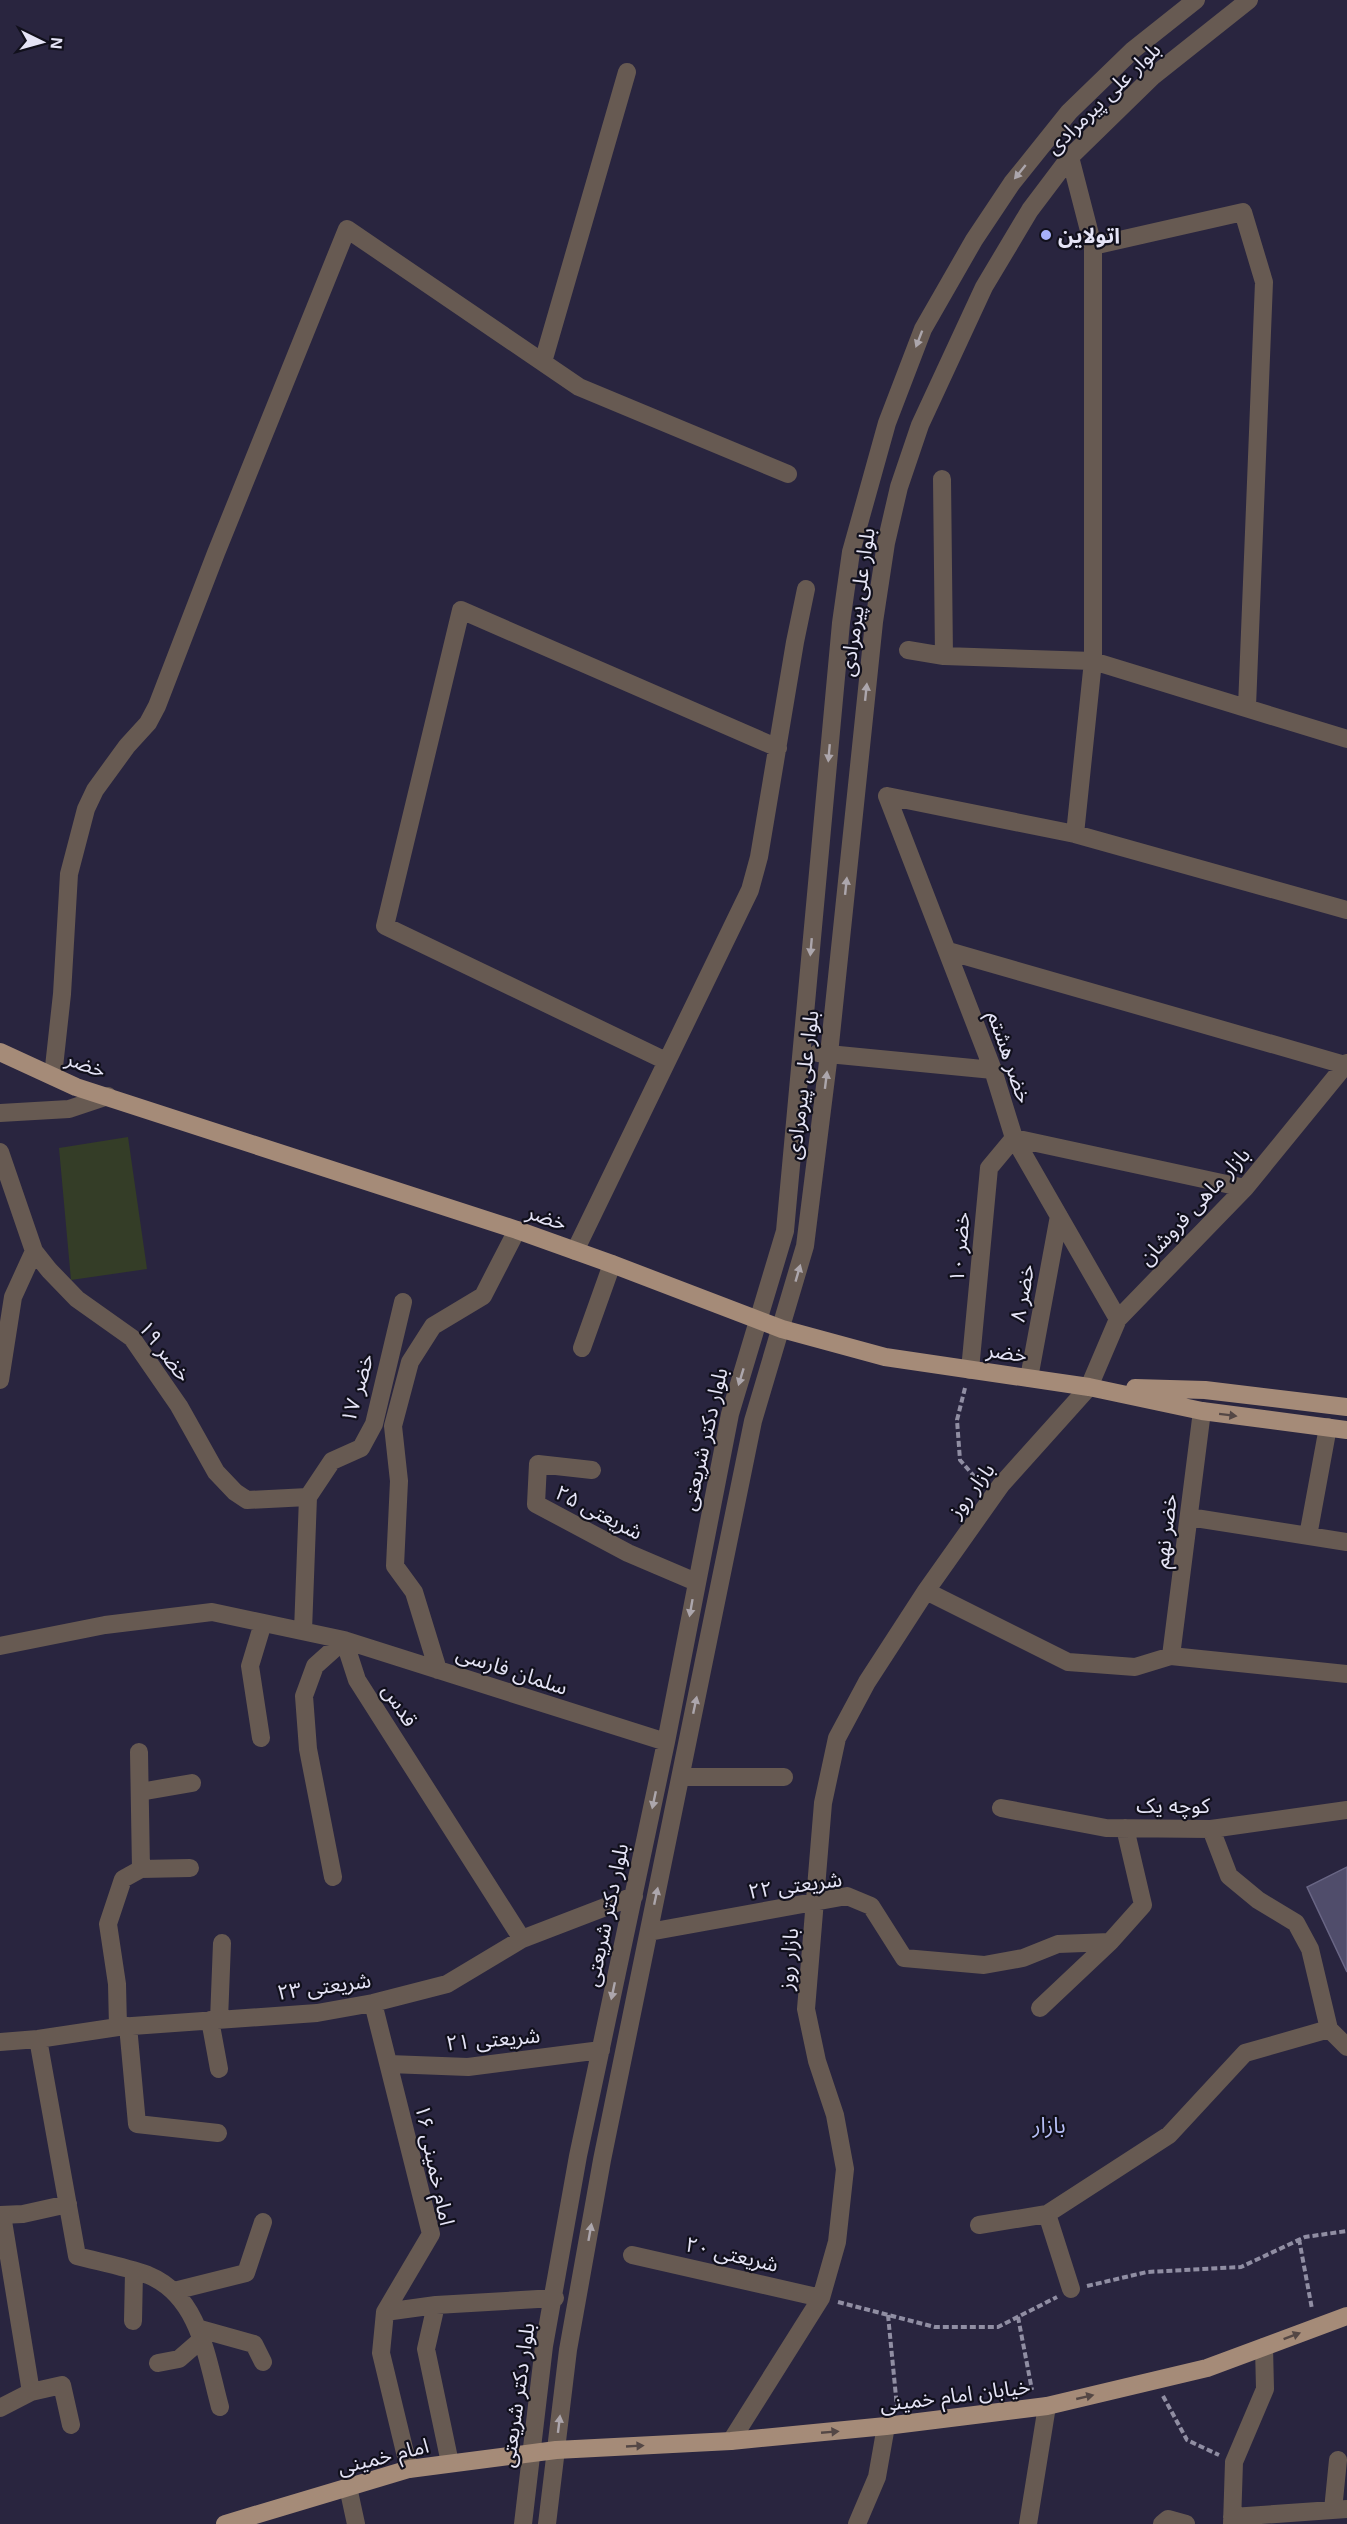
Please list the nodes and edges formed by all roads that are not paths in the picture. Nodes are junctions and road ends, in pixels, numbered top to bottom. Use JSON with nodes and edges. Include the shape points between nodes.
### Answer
{"nodes":[{"id":1,"x":1196,"y":0,"type":"edge"},
{"id":2,"x":1249,"y":0,"type":"edge"},
{"id":3,"x":627,"y":72,"type":"dead end"},
{"id":4,"x":1070,"y":157,"type":"junction"},
{"id":5,"x":1093,"y":246,"type":"junction"},
{"id":6,"x":543,"y":362,"type":"junction"},
{"id":7,"x":788,"y":474,"type":"dead end"},
{"id":8,"x":942,"y":479,"type":"dead end"},
{"id":9,"x":806,"y":589,"type":"dead end"},
{"id":10,"x":908,"y":650,"type":"dead end"},
{"id":11,"x":944,"y":656,"type":"junction"},
{"id":12,"x":1093,"y":661,"type":"junction"},
{"id":13,"x":1247,"y":707,"type":"junction"},
{"id":14,"x":1347,"y":739,"type":"edge"},
{"id":15,"x":778,"y":748,"type":"junction"},
{"id":16,"x":1075,"y":834,"type":"junction"},
{"id":17,"x":1347,"y":910,"type":"edge"},
{"id":18,"x":948,"y":951,"type":"junction"},
{"id":19,"x":802,"y":1050,"type":"junction"},
{"id":20,"x":0,"y":1052,"type":"edge"},
{"id":21,"x":829,"y":1054,"type":"junction"},
{"id":22,"x":666,"y":1061,"type":"junction"},
{"id":23,"x":1346,"y":1064,"type":"edge"},
{"id":24,"x":993,"y":1070,"type":"junction"},
{"id":25,"x":53,"y":1077,"type":"junction"},
{"id":26,"x":108,"y":1096,"type":"junction"},
{"id":27,"x":0,"y":1113,"type":"edge"},
{"id":28,"x":1014,"y":1138,"type":"junction"},
{"id":29,"x":0,"y":1152,"type":"edge"},
{"id":30,"x":1245,"y":1188,"type":"junction"},
{"id":31,"x":1059,"y":1216,"type":"junction"},
{"id":32,"x":517,"y":1230,"type":"junction"},
{"id":33,"x":34,"y":1251,"type":"junction"},
{"id":34,"x":575,"y":1251,"type":"junction"},
{"id":35,"x":612,"y":1264,"type":"junction"},
{"id":36,"x":403,"y":1302,"type":"dead end"},
{"id":37,"x":1118,"y":1319,"type":"junction"},
{"id":38,"x":759,"y":1321,"type":"junction"},
{"id":39,"x":782,"y":1329,"type":"junction"},
{"id":40,"x":582,"y":1348,"type":"dead end"},
{"id":41,"x":970,"y":1370,"type":"junction"},
{"id":42,"x":1029,"y":1378,"type":"junction"},
{"id":43,"x":0,"y":1380,"type":"edge"},
{"id":44,"x":1089,"y":1387,"type":"junction"},
{"id":45,"x":1347,"y":1407,"type":"edge"},
{"id":46,"x":1202,"y":1411,"type":"junction"},
{"id":47,"x":729,"y":1414,"type":"junction"},
{"id":48,"x":753,"y":1421,"type":"junction"},
{"id":49,"x":1328,"y":1427,"type":"junction"},
{"id":50,"x":1347,"y":1430,"type":"edge"},
{"id":51,"x":592,"y":1470,"type":"dead end"},
{"id":52,"x":308,"y":1497,"type":"junction"},
{"id":53,"x":1189,"y":1517,"type":"junction"},
{"id":54,"x":1308,"y":1536,"type":"junction"},
{"id":55,"x":1347,"y":1542,"type":"edge"},
{"id":56,"x":696,"y":1582,"type":"junction"},
{"id":57,"x":926,"y":1591,"type":"junction"},
{"id":58,"x":263,"y":1623,"type":"junction"},
{"id":59,"x":303,"y":1631,"type":"junction"},
{"id":60,"x":344,"y":1640,"type":"junction"},
{"id":61,"x":0,"y":1646,"type":"edge"},
{"id":62,"x":1172,"y":1656,"type":"junction"},
{"id":63,"x":438,"y":1670,"type":"junction"},
{"id":64,"x":1347,"y":1674,"type":"edge"},
{"id":65,"x":261,"y":1738,"type":"dead end"},
{"id":66,"x":666,"y":1742,"type":"junction"},
{"id":67,"x":139,"y":1752,"type":"dead end"},
{"id":68,"x":681,"y":1777,"type":"junction"},
{"id":69,"x":784,"y":1777,"type":"dead end"},
{"id":70,"x":192,"y":1783,"type":"dead end"},
{"id":71,"x":140,"y":1792,"type":"junction"},
{"id":72,"x":1001,"y":1808,"type":"dead end"},
{"id":73,"x":1347,"y":1810,"type":"edge"},
{"id":74,"x":1125,"y":1828,"type":"junction"},
{"id":75,"x":1211,"y":1828,"type":"junction"},
{"id":76,"x":190,"y":1868,"type":"dead end"},
{"id":77,"x":141,"y":1869,"type":"junction"},
{"id":78,"x":333,"y":1877,"type":"dead end"},
{"id":79,"x":634,"y":1896,"type":"junction"},
{"id":80,"x":815,"y":1902,"type":"junction"},
{"id":81,"x":649,"y":1932,"type":"junction"},
{"id":82,"x":522,"y":1939,"type":"junction"},
{"id":83,"x":1110,"y":1942,"type":"junction"},
{"id":84,"x":222,"y":1943,"type":"dead end"},
{"id":85,"x":373,"y":2003,"type":"junction"},
{"id":86,"x":1040,"y":2008,"type":"dead end"},
{"id":87,"x":214,"y":2020,"type":"junction"},
{"id":88,"x":123,"y":2026,"type":"junction"},
{"id":89,"x":1329,"y":2029,"type":"junction"},
{"id":90,"x":38,"y":2040,"type":"junction"},
{"id":91,"x":0,"y":2042,"type":"edge"},
{"id":92,"x":1347,"y":2047,"type":"edge"},
{"id":93,"x":601,"y":2050,"type":"junction"},
{"id":94,"x":389,"y":2064,"type":"junction"},
{"id":95,"x":219,"y":2069,"type":"dead end"},
{"id":96,"x":218,"y":2133,"type":"dead end"},
{"id":97,"x":68,"y":2204,"type":"junction"},
{"id":98,"x":1047,"y":2214,"type":"junction"},
{"id":99,"x":1,"y":2215,"type":"edge"},
{"id":100,"x":263,"y":2222,"type":"dead end"},
{"id":101,"x":979,"y":2225,"type":"dead end"},
{"id":102,"x":632,"y":2255,"type":"dead end"},
{"id":103,"x":134,"y":2272,"type":"junction"},
{"id":104,"x":1071,"y":2289,"type":"dead end"},
{"id":105,"x":174,"y":2291,"type":"junction"},
{"id":106,"x":555,"y":2298,"type":"junction"},
{"id":107,"x":821,"y":2298,"type":"junction"},
{"id":108,"x":436,"y":2305,"type":"junction"},
{"id":109,"x":385,"y":2312,"type":"junction"},
{"id":110,"x":1347,"y":2316,"type":"edge"},
{"id":111,"x":133,"y":2321,"type":"dead end"},
{"id":112,"x":201,"y":2334,"type":"junction"},
{"id":113,"x":544,"y":2346,"type":"junction"},
{"id":114,"x":1264,"y":2347,"type":"junction"},
{"id":115,"x":568,"y":2350,"type":"junction"},
{"id":116,"x":263,"y":2362,"type":"dead end"},
{"id":117,"x":158,"y":2363,"type":"dead end"},
{"id":118,"x":31,"y":2392,"type":"junction"},
{"id":119,"x":220,"y":2407,"type":"dead end"},
{"id":120,"x":1041,"y":2407,"type":"junction"},
{"id":121,"x":0,"y":2408,"type":"edge"},
{"id":122,"x":71,"y":2425,"type":"dead end"},
{"id":123,"x":892,"y":2426,"type":"junction"},
{"id":124,"x":731,"y":2441,"type":"junction"},
{"id":125,"x":556,"y":2450,"type":"junction"},
{"id":126,"x":531,"y":2452,"type":"junction"},
{"id":127,"x":1338,"y":2460,"type":"dead end"},
{"id":128,"x":450,"y":2463,"type":"junction"},
{"id":129,"x":409,"y":2469,"type":"junction"},
{"id":130,"x":348,"y":2487,"type":"junction"},
{"id":131,"x":1340,"y":2510,"type":"edge"},
{"id":132,"x":1232,"y":2521,"type":"edge"},
{"id":133,"x":225,"y":2524,"type":"edge"},
{"id":134,"x":356,"y":2524,"type":"edge"},
{"id":135,"x":523,"y":2524,"type":"edge"},
{"id":136,"x":547,"y":2524,"type":"edge"},
{"id":137,"x":857,"y":2524,"type":"edge"},
{"id":138,"x":1028,"y":2524,"type":"edge"},
{"id":139,"x":1162,"y":2524,"type":"edge"},
{"id":140,"x":1186,"y":2524,"type":"edge"}],
"edges":[{"from":1,"to":19,"type":"street","name":"بلوار علی پیرمرادی","one_way":true,"via":[[1133,50],[1069,112],[1012,183],[923,328],[887,423],[851,552],[841,623]]},
{"from":2,"to":4,"type":"street","name":"بلوار علی پیرمرادی","via":[[1152,76]]},
{"from":3,"to":6,"type":"street"},
{"from":4,"to":5,"type":"street"},
{"from":21,"to":4,"type":"street","name":"بلوار علی پیرمرادی","one_way":true,"via":[[874,622],[899,487],[920,425],[984,287],[1030,210]]},
{"from":5,"to":12,"type":"street"},
{"from":5,"to":13,"type":"street","via":[[1243,212],[1264,282]]},
{"from":6,"to":7,"type":"street","via":[[579,387]]},
{"from":6,"to":25,"type":"street","via":[[347,229],[157,706],[95,790],[86,809],[69,874]]},
{"from":8,"to":11,"type":"street"},
{"from":9,"to":15,"type":"street"},
{"from":10,"to":11,"type":"street"},
{"from":11,"to":12,"type":"street"},
{"from":12,"to":13,"type":"street"},
{"from":12,"to":16,"type":"street"},
{"from":13,"to":14,"type":"street"},
{"from":15,"to":22,"type":"street","via":[[750,890]]},
{"from":15,"to":22,"type":"street","via":[[461,610],[385,926]]},
{"from":16,"to":17,"type":"street"},
{"from":16,"to":18,"type":"street","name":"خضر هشتم","via":[[886,795]]},
{"from":18,"to":23,"type":"street"},
{"from":18,"to":24,"type":"street","name":"خضر هشتم"},
{"from":19,"to":21,"type":"street"},
{"from":19,"to":38,"type":"street","name":"بلوار علی پیرمرادی","via":[[785,1231]]},
{"from":20,"to":25,"type":"main road","name":"خضر"},
{"from":21,"to":24,"type":"street"},
{"from":39,"to":21,"type":"street","name":"بلوار علی پیرمرادی","one_way":true,"via":[[806,1246]]},
{"from":22,"to":34,"type":"street"},
{"from":23,"to":30,"type":"street","name":"بازار ماهی فروشان"},
{"from":24,"to":28,"type":"street","name":"خضر هشتم"},
{"from":25,"to":26,"type":"main road","name":"خضر"},
{"from":26,"to":27,"type":"street","via":[[69,1109]]},
{"from":26,"to":32,"type":"main road","name":"خضر"},
{"from":28,"to":30,"type":"street"},
{"from":28,"to":31,"type":"street","name":"خضر هشتم"},
{"from":28,"to":41,"type":"street","name":"خضر ۱۰","via":[[989,1168]]},
{"from":29,"to":33,"type":"street","name":"خضر ۱۹"},
{"from":30,"to":37,"type":"street","name":"بازار ماهی فروشان"},
{"from":31,"to":37,"type":"street","name":"خضر هشتم"},
{"from":31,"to":42,"type":"street","name":"خضر ۸"},
{"from":32,"to":34,"type":"main road","name":"خضر"},
{"from":32,"to":63,"type":"street","via":[[483,1296],[434,1326],[410,1362],[393,1426],[399,1480],[395,1566],[414,1592]]},
{"from":33,"to":43,"type":"street","via":[[13,1297]]},
{"from":33,"to":52,"type":"street","name":"خضر ۱۹","via":[[77,1299],[132,1338],[179,1406],[216,1472],[235,1492],[247,1500]]},
{"from":34,"to":35,"type":"main road","name":"خضر"},
{"from":35,"to":38,"type":"main road","name":"خضر"},
{"from":35,"to":40,"type":"street"},
{"from":36,"to":52,"type":"street","name":"خضر ۱۷","via":[[374,1424],[361,1448],[332,1461]]},
{"from":37,"to":44,"type":"street","name":"بازار ماهی فروشان"},
{"from":38,"to":39,"type":"main road","name":"خضر"},
{"from":38,"to":47,"type":"street","name":"بلوار دکتر شریعتی","one_way":true},
{"from":39,"to":41,"type":"main road","name":"خضر","via":[[885,1357]]},
{"from":39,"to":48,"type":"street","name":"بلوار دکتر شریعتی"},
{"from":41,"to":42,"type":"main road","name":"خضر"},
{"from":42,"to":44,"type":"main road","name":"خضر"},
{"from":44,"to":45,"type":"main road","name":"خضر","via":[[1205,1390]]},
{"from":44,"to":46,"type":"main road","name":"خضر"},
{"from":44,"to":57,"type":"street","name":"بازار روز","via":[[993,1497]]},
{"from":46,"to":49,"type":"main road","name":"خضر","one_way":true},
{"from":46,"to":53,"type":"street","name":"خضر نهم"},
{"from":47,"to":48,"type":"street"},
{"from":47,"to":56,"type":"street","name":"بلوار دکتر شریعتی"},
{"from":68,"to":48,"type":"street","name":"بلوار دکتر شریعتی","one_way":true},
{"from":49,"to":50,"type":"main road","name":"خضر"},
{"from":49,"to":54,"type":"street"},
{"from":51,"to":56,"type":"street","name":"شریعتی ۲۵","via":[[538,1464],[536,1504],[628,1553]]},
{"from":52,"to":59,"type":"street"},
{"from":53,"to":54,"type":"street"},
{"from":53,"to":62,"type":"street","name":"خضر نهم"},
{"from":54,"to":55,"type":"street"},
{"from":56,"to":66,"type":"street","name":"بلوار دکتر شریعتی","one_way":true},
{"from":57,"to":62,"type":"street","via":[[1068,1662],[1135,1667]]},
{"from":57,"to":80,"type":"street","name":"بازار روز","via":[[867,1682],[837,1738],[823,1803]]},
{"from":58,"to":59,"type":"street"},
{"from":58,"to":61,"type":"street","via":[[212,1612],[105,1625]]},
{"from":58,"to":65,"type":"street","via":[[250,1666]]},
{"from":59,"to":60,"type":"street"},
{"from":60,"to":63,"type":"street","name":"سلمان فارسی"},
{"from":60,"to":78,"type":"street","via":[[315,1666],[304,1696],[308,1749]]},
{"from":60,"to":82,"type":"street","name":"قدس","via":[[357,1680]]},
{"from":62,"to":64,"type":"street"},
{"from":63,"to":66,"type":"street","name":"سلمان فارسی"},
{"from":66,"to":79,"type":"street","name":"بلوار دکتر شریعتی","one_way":true},
{"from":67,"to":71,"type":"street"},
{"from":68,"to":69,"type":"street"},
{"from":81,"to":68,"type":"street","name":"بلوار دکتر شریعتی","one_way":true},
{"from":70,"to":71,"type":"street"},
{"from":71,"to":77,"type":"street"},
{"from":72,"to":74,"type":"street","name":"کوچه یک","via":[[1106,1828]]},
{"from":73,"to":75,"type":"street","name":"کوچه یک"},
{"from":74,"to":75,"type":"street","name":"کوچه یک"},
{"from":74,"to":83,"type":"street","via":[[1143,1905]]},
{"from":75,"to":89,"type":"street","via":[[1229,1876],[1296,1923],[1310,1949]]},
{"from":76,"to":77,"type":"street"},
{"from":77,"to":88,"type":"street","via":[[123,1879],[108,1924]]},
{"from":79,"to":82,"type":"street","name":"شریعتی ۲۳"},
{"from":79,"to":93,"type":"street","name":"بلوار دکتر شریعتی","one_way":true},
{"from":80,"to":81,"type":"street","name":"شریعتی ۲۲"},
{"from":80,"to":83,"type":"street","name":"شریعتی ۲۲","via":[[847,1896],[871,1906],[904,1958],[984,1965],[1023,1958],[1058,1944]]},
{"from":80,"to":107,"type":"street","name":"بازار روز","via":[[806,2009],[817,2061],[835,2115],[845,2169],[837,2242]]},
{"from":115,"to":81,"type":"street","name":"بلوار دکتر شریعتی","one_way":true},
{"from":82,"to":85,"type":"street","name":"شریعتی ۲۳","via":[[447,1984]]},
{"from":83,"to":86,"type":"street"},
{"from":84,"to":87,"type":"street"},
{"from":85,"to":87,"type":"street","name":"شریعتی ۲۳","via":[[316,2013]]},
{"from":85,"to":94,"type":"street","name":"امام خمینی ۱۶"},
{"from":87,"to":88,"type":"street","name":"شریعتی ۲۳"},
{"from":87,"to":95,"type":"street"},
{"from":88,"to":90,"type":"street","name":"شریعتی ۲۳"},
{"from":88,"to":96,"type":"street","via":[[137,2124]]},
{"from":89,"to":92,"type":"street"},
{"from":89,"to":98,"type":"street","via":[[1245,2054],[1169,2135]]},
{"from":90,"to":91,"type":"street","name":"شریعتی ۲۳"},
{"from":90,"to":97,"type":"street"},
{"from":93,"to":94,"type":"street","name":"شریعتی ۲۱","via":[[468,2067]]},
{"from":93,"to":106,"type":"street","name":"بلوار دکتر شریعتی","via":[[578,2156]]},
{"from":94,"to":109,"type":"street","name":"امام خمینی ۱۶","via":[[431,2234]]},
{"from":97,"to":99,"type":"street"},
{"from":97,"to":103,"type":"street","via":[[77,2256]]},
{"from":98,"to":101,"type":"street"},
{"from":98,"to":104,"type":"street"},
{"from":99,"to":118,"type":"street"},
{"from":100,"to":105,"type":"street","via":[[246,2273]]},
{"from":102,"to":107,"type":"street","name":"شریعتی ۲۰"},
{"from":103,"to":105,"type":"street"},
{"from":103,"to":111,"type":"street"},
{"from":105,"to":112,"type":"street"},
{"from":106,"to":108,"type":"street"},
{"from":106,"to":113,"type":"street","name":"بلوار دکتر شریعتی"},
{"from":107,"to":124,"type":"street","name":"بازار روز"},
{"from":108,"to":109,"type":"street"},
{"from":108,"to":128,"type":"street","via":[[426,2349]]},
{"from":109,"to":129,"type":"street","name":"امام خمینی ۱۶","via":[[381,2353]]},
{"from":114,"to":110,"type":"main road","name":"خیابان امام خمینی","one_way":true},
{"from":112,"to":116,"type":"street","via":[[255,2343]]},
{"from":112,"to":117,"type":"street","via":[[179,2359]]},
{"from":112,"to":119,"type":"street"},
{"from":113,"to":115,"type":"street"},
{"from":113,"to":126,"type":"street","name":"بلوار دکتر شریعتی"},
{"from":120,"to":114,"type":"main road","name":"خیابان امام خمینی","one_way":true,"via":[[1207,2368]]},
{"from":114,"to":132,"type":"street","via":[[1265,2389],[1234,2462]]},
{"from":125,"to":115,"type":"street","name":"بلوار دکتر شریعتی","one_way":true},
{"from":118,"to":121,"type":"street"},
{"from":118,"to":122,"type":"street","via":[[62,2385]]},
{"from":120,"to":123,"type":"main road","name":"خیابان امام خمینی"},
{"from":120,"to":138,"type":"street"},
{"from":124,"to":123,"type":"main road","name":"خیابان امام خمینی","one_way":true},
{"from":123,"to":137,"type":"street","via":[[878,2477]]},
{"from":125,"to":124,"type":"main road","name":"خیابان امام خمینی","one_way":true},
{"from":125,"to":126,"type":"main road","name":"امام خمینی"},
{"from":125,"to":136,"type":"street","name":"بلوار دکتر شریعتی"},
{"from":126,"to":128,"type":"main road","name":"امام خمینی"},
{"from":126,"to":135,"type":"street","name":"بلوار دکتر شریعتی"},
{"from":127,"to":131,"type":"street"},
{"from":128,"to":129,"type":"main road","name":"امام خمینی"},
{"from":129,"to":130,"type":"main road","name":"امام خمینی"},
{"from":130,"to":133,"type":"main road","name":"امام خمینی"},
{"from":130,"to":134,"type":"street"},
{"from":131,"to":132,"type":"street"},
{"from":139,"to":140,"type":"street","via":[[1168,2519]]}]}
